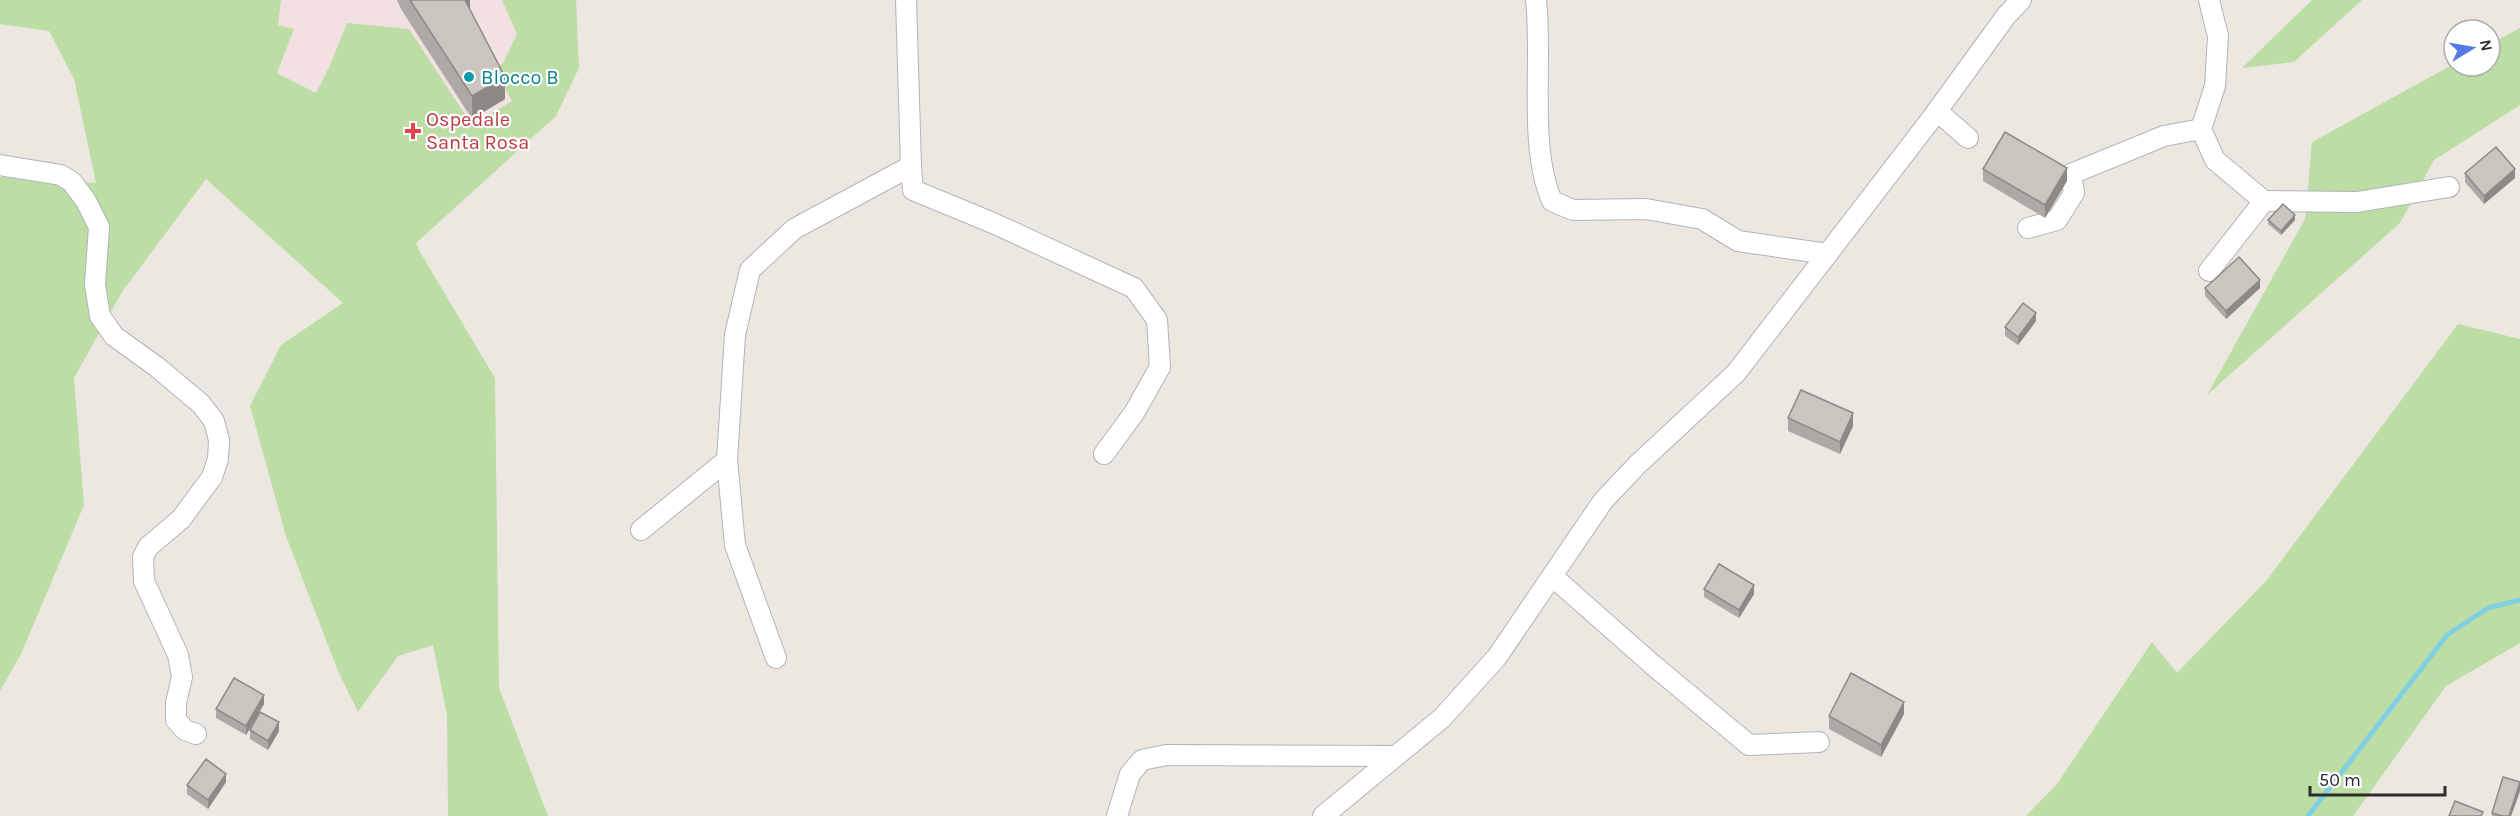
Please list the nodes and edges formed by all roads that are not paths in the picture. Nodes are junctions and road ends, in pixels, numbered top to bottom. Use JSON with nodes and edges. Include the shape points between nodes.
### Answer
{"nodes":[{"id":1,"x":906,"y":0,"type":"edge"},
{"id":2,"x":1536,"y":0,"type":"edge"},
{"id":3,"x":2021,"y":0,"type":"edge"},
{"id":4,"x":2209,"y":0,"type":"edge"},
{"id":5,"x":1937,"y":111,"type":"junction"},
{"id":6,"x":2201,"y":129,"type":"junction"},
{"id":7,"x":1968,"y":138,"type":"dead end"},
{"id":8,"x":0,"y":165,"type":"edge"},
{"id":9,"x":911,"y":166,"type":"junction"},
{"id":10,"x":2450,"y":187,"type":"dead end"},
{"id":11,"x":2264,"y":201,"type":"junction"},
{"id":12,"x":2028,"y":228,"type":"dead end"},
{"id":13,"x":1828,"y":254,"type":"junction"},
{"id":14,"x":2209,"y":271,"type":"dead end"},
{"id":15,"x":1104,"y":454,"type":"dead end"},
{"id":16,"x":727,"y":460,"type":"junction"},
{"id":17,"x":641,"y":530,"type":"dead end"},
{"id":18,"x":1552,"y":576,"type":"junction"},
{"id":19,"x":776,"y":658,"type":"dead end"},
{"id":20,"x":196,"y":734,"type":"dead end"},
{"id":21,"x":1820,"y":742,"type":"dead end"},
{"id":22,"x":1395,"y":756,"type":"junction"},
{"id":23,"x":1117,"y":816,"type":"edge"},
{"id":24,"x":1323,"y":816,"type":"edge"}],
"edges":[{"from":1,"to":9,"type":"street"},
{"from":2,"to":13,"type":"street","via":[[1538,116],[1545,186],[1552,201],[1573,210],[1646,209],[1702,219],[1738,241]]},
{"from":3,"to":5,"type":"street"},
{"from":4,"to":6,"type":"street","via":[[2218,36],[2217,56],[2215,86]]},
{"from":5,"to":7,"type":"street"},
{"from":5,"to":13,"type":"street"},
{"from":6,"to":11,"type":"street","via":[[2215,160]]},
{"from":6,"to":12,"type":"street","via":[[2164,136],[2071,174],[2074,193],[2057,220]]},
{"from":8,"to":20,"type":"street","via":[[61,175],[72,182],[99,226],[95,285],[100,316],[114,336],[201,404],[214,421],[219,440],[212,477],[180,519],[148,547],[143,557],[144,581],[178,655],[182,677],[176,720],[185,730]]},
{"from":9,"to":15,"type":"street","via":[[913,190],[1134,288],[1157,320],[1160,367],[1134,413]]},
{"from":9,"to":16,"type":"street","via":[[794,229],[750,270],[735,335]]},
{"from":10,"to":11,"type":"street","via":[[2357,202]]},
{"from":11,"to":14,"type":"street"},
{"from":13,"to":18,"type":"street","via":[[1736,373],[1603,501]]},
{"from":16,"to":17,"type":"street"},
{"from":16,"to":19,"type":"street","via":[[735,545]]},
{"from":18,"to":21,"type":"street","via":[[1749,745]]},
{"from":18,"to":22,"type":"street","via":[[1497,657],[1442,718]]},
{"from":22,"to":23,"type":"street","via":[[1166,755],[1142,760],[1130,774]]},
{"from":22,"to":24,"type":"street"}]}
